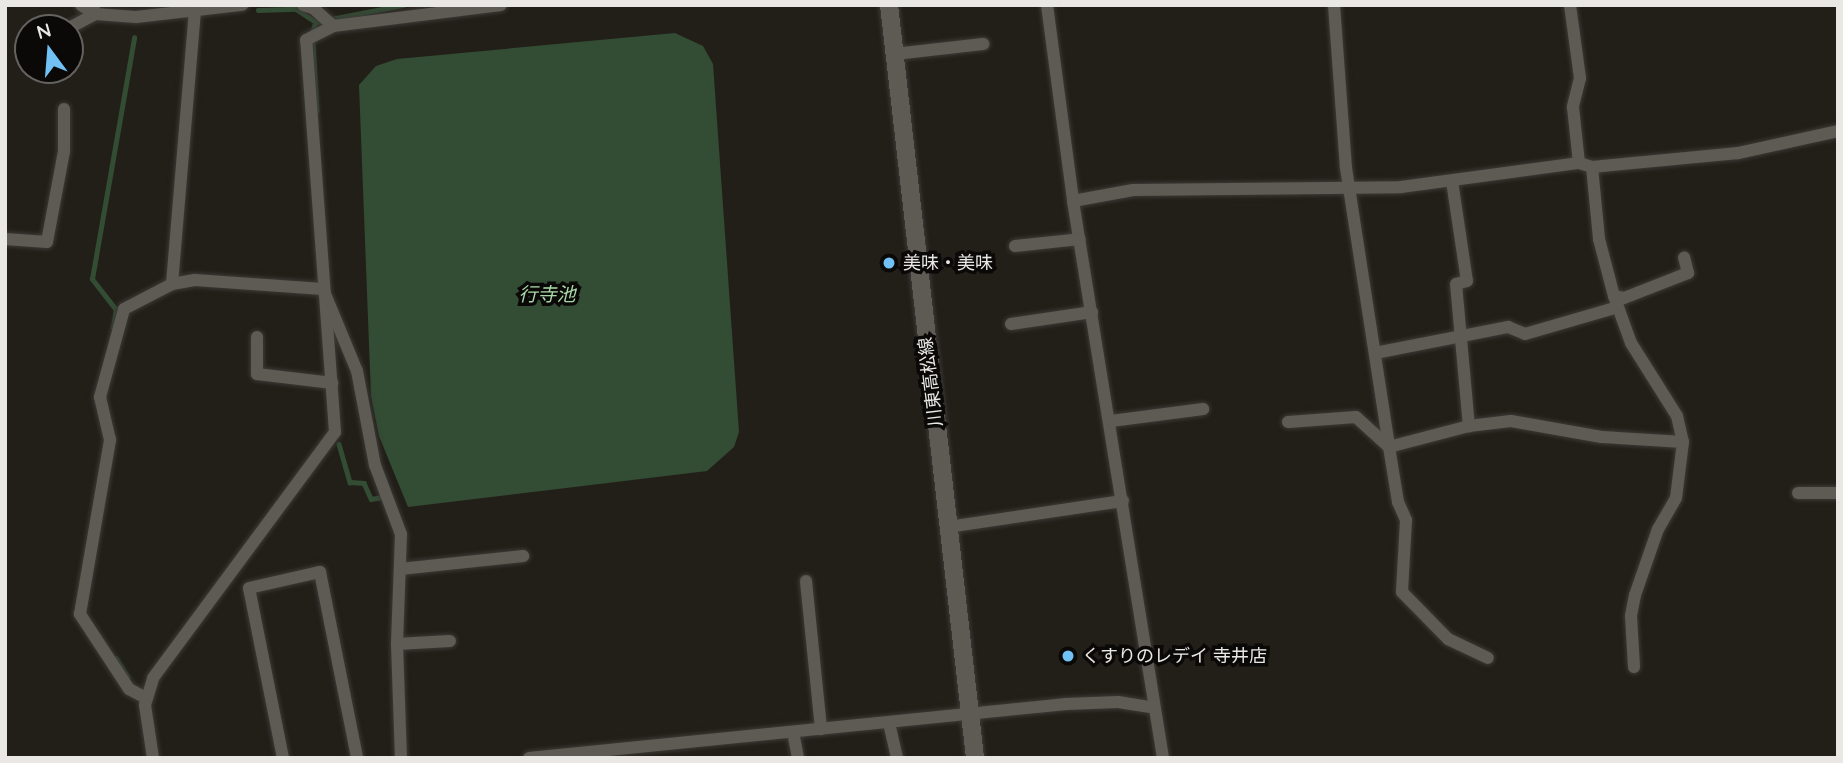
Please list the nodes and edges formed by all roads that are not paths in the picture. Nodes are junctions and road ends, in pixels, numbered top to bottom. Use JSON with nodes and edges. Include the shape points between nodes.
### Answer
{"nodes":[{"id":1,"x":81,"y":5,"type":"edge"},
{"id":2,"x":242,"y":5,"type":"edge"},
{"id":3,"x":501,"y":5,"type":"edge"},
{"id":4,"x":889,"y":5,"type":"edge"},
{"id":5,"x":1047,"y":5,"type":"edge"},
{"id":6,"x":1334,"y":5,"type":"edge"},
{"id":7,"x":1571,"y":5,"type":"edge"},
{"id":8,"x":310,"y":6,"type":"edge"},
{"id":9,"x":178,"y":9,"type":"edge"},
{"id":10,"x":94,"y":10,"type":"edge"},
{"id":11,"x":195,"y":10,"type":"junction"},
{"id":12,"x":136,"y":11,"type":"edge"},
{"id":13,"x":393,"y":12,"type":"edge"},
{"id":14,"x":328,"y":22,"type":"junction"},
{"id":15,"x":983,"y":44,"type":"dead end"},
{"id":16,"x":894,"y":54,"type":"junction"},
{"id":17,"x":64,"y":109,"type":"dead end"},
{"id":18,"x":1838,"y":131,"type":"edge"},
{"id":19,"x":1586,"y":165,"type":"junction"},
{"id":20,"x":1452,"y":181,"type":"junction"},
{"id":21,"x":1351,"y":189,"type":"junction"},
{"id":22,"x":1073,"y":201,"type":"junction"},
{"id":23,"x":5,"y":239,"type":"edge"},
{"id":24,"x":1080,"y":239,"type":"junction"},
{"id":25,"x":1015,"y":246,"type":"dead end"},
{"id":26,"x":1684,"y":257,"type":"dead end"},
{"id":27,"x":172,"y":284,"type":"junction"},
{"id":28,"x":323,"y":289,"type":"junction"},
{"id":29,"x":1616,"y":302,"type":"junction"},
{"id":30,"x":1092,"y":312,"type":"junction"},
{"id":31,"x":1011,"y":324,"type":"dead end"},
{"id":32,"x":1461,"y":333,"type":"junction"},
{"id":33,"x":257,"y":337,"type":"dead end"},
{"id":34,"x":1375,"y":353,"type":"junction"},
{"id":35,"x":332,"y":383,"type":"junction"},
{"id":36,"x":1203,"y":409,"type":"dead end"},
{"id":37,"x":1111,"y":421,"type":"junction"},
{"id":38,"x":1288,"y":422,"type":"dead end"},
{"id":39,"x":1469,"y":426,"type":"junction"},
{"id":40,"x":1683,"y":442,"type":"junction"},
{"id":41,"x":1390,"y":447,"type":"junction"},
{"id":42,"x":1798,"y":493,"type":"dead end"},
{"id":43,"x":1838,"y":494,"type":"edge"},
{"id":44,"x":1122,"y":501,"type":"junction"},
{"id":45,"x":948,"y":527,"type":"junction"},
{"id":46,"x":523,"y":556,"type":"dead end"},
{"id":47,"x":400,"y":569,"type":"junction"},
{"id":48,"x":806,"y":581,"type":"dead end"},
{"id":49,"x":450,"y":640,"type":"dead end"},
{"id":50,"x":397,"y":644,"type":"junction"},
{"id":51,"x":1488,"y":658,"type":"dead end"},
{"id":52,"x":1634,"y":667,"type":"dead end"},
{"id":53,"x":146,"y":698,"type":"junction"},
{"id":54,"x":1154,"y":708,"type":"junction"},
{"id":55,"x":970,"y":715,"type":"junction"},
{"id":56,"x":888,"y":723,"type":"junction"},
{"id":57,"x":821,"y":729,"type":"junction"},
{"id":58,"x":793,"y":732,"type":"junction"},
{"id":59,"x":634,"y":752,"type":"edge"},
{"id":60,"x":153,"y":758,"type":"edge"},
{"id":61,"x":283,"y":758,"type":"edge"},
{"id":62,"x":356,"y":758,"type":"edge"},
{"id":63,"x":401,"y":758,"type":"edge"},
{"id":64,"x":529,"y":758,"type":"edge"},
{"id":65,"x":798,"y":758,"type":"edge"},
{"id":66,"x":897,"y":758,"type":"edge"},
{"id":67,"x":975,"y":758,"type":"edge"},
{"id":68,"x":1163,"y":758,"type":"edge"}],
"edges":[{"from":1,"to":10,"type":"street"},
{"from":2,"to":11,"type":"street"},
{"from":3,"to":13,"type":"street"},
{"from":4,"to":16,"type":"main road","name":"川東高松線"},
{"from":5,"to":22,"type":"street"},
{"from":6,"to":21,"type":"street"},
{"from":7,"to":19,"type":"street","via":[[1580,78],[1573,107]]},
{"from":8,"to":14,"type":"street"},
{"from":9,"to":11,"type":"street"},
{"from":9,"to":12,"type":"street"},
{"from":10,"to":12,"type":"street"},
{"from":11,"to":27,"type":"street"},
{"from":13,"to":14,"type":"street"},
{"from":14,"to":28,"type":"street","via":[[306,40]]},
{"from":15,"to":16,"type":"street"},
{"from":16,"to":45,"type":"main road","name":"川東高松線"},
{"from":17,"to":23,"type":"street","via":[[64,151],[47,242]]},
{"from":18,"to":19,"type":"street","via":[[1738,153]]},
{"from":19,"to":20,"type":"street"},
{"from":19,"to":29,"type":"street"},
{"from":20,"to":21,"type":"street"},
{"from":20,"to":32,"type":"street","via":[[1467,281],[1457,284]]},
{"from":21,"to":22,"type":"street","via":[[1133,190]]},
{"from":21,"to":34,"type":"street"},
{"from":22,"to":24,"type":"street"},
{"from":24,"to":25,"type":"street"},
{"from":24,"to":30,"type":"street"},
{"from":26,"to":29,"type":"street","via":[[1688,273]]},
{"from":27,"to":28,"type":"street","via":[[195,280]]},
{"from":27,"to":53,"type":"street","via":[[124,309],[120,321],[100,397],[110,440],[80,614],[128,689]]},
{"from":28,"to":35,"type":"street"},
{"from":28,"to":47,"type":"street","via":[[357,371],[375,466],[401,534]]},
{"from":29,"to":32,"type":"street","via":[[1525,334],[1508,327]]},
{"from":29,"to":40,"type":"street","via":[[1631,343],[1677,416]]},
{"from":30,"to":31,"type":"street"},
{"from":30,"to":37,"type":"street"},
{"from":32,"to":34,"type":"street"},
{"from":32,"to":39,"type":"street"},
{"from":33,"to":35,"type":"street","via":[[257,374]]},
{"from":34,"to":41,"type":"street"},
{"from":35,"to":53,"type":"street","via":[[335,432],[153,678]]},
{"from":36,"to":37,"type":"street"},
{"from":37,"to":44,"type":"street"},
{"from":38,"to":41,"type":"street","via":[[1356,417]]},
{"from":39,"to":40,"type":"street","via":[[1511,421],[1602,437]]},
{"from":39,"to":41,"type":"street"},
{"from":40,"to":52,"type":"street","via":[[1676,498],[1658,529],[1634,595]]},
{"from":41,"to":51,"type":"street","via":[[1398,502],[1406,520],[1402,592],[1448,639]]},
{"from":42,"to":43,"type":"street"},
{"from":44,"to":45,"type":"street"},
{"from":44,"to":54,"type":"street"},
{"from":45,"to":55,"type":"main road","name":"川東高松線"},
{"from":46,"to":47,"type":"street"},
{"from":47,"to":50,"type":"street"},
{"from":48,"to":57,"type":"street"},
{"from":49,"to":50,"type":"street"},
{"from":50,"to":63,"type":"street"},
{"from":53,"to":60,"type":"street"},
{"from":54,"to":55,"type":"street","via":[[1118,702]]},
{"from":54,"to":68,"type":"street"},
{"from":55,"to":56,"type":"street"},
{"from":55,"to":67,"type":"main road","name":"川東高松線"},
{"from":56,"to":57,"type":"street"},
{"from":56,"to":66,"type":"street"},
{"from":57,"to":58,"type":"street"},
{"from":58,"to":59,"type":"street"},
{"from":58,"to":65,"type":"street"},
{"from":59,"to":64,"type":"street"},
{"from":61,"to":62,"type":"street","via":[[249,588],[320,572]]}]}
